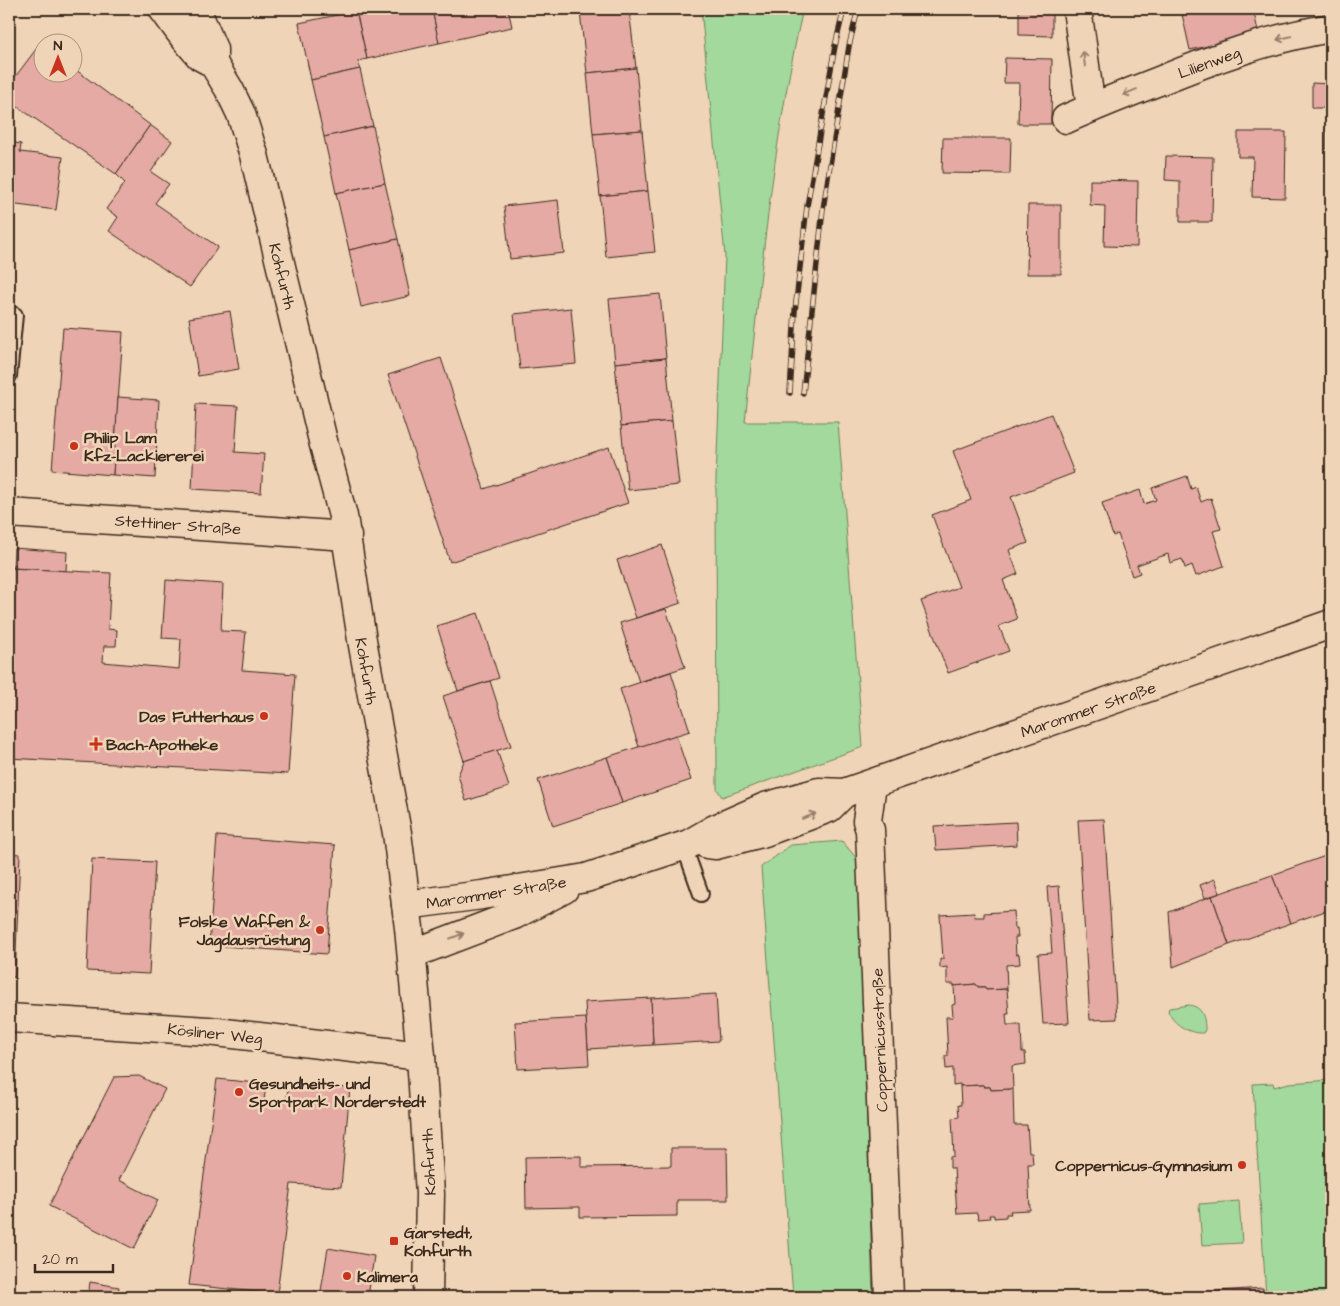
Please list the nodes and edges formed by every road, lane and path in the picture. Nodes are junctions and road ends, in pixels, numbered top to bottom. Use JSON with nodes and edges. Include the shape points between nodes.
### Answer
{"nodes":[{"id":1,"x":163,"y":9,"type":"edge"},
{"id":2,"x":196,"y":9,"type":"edge"},
{"id":3,"x":1077,"y":9,"type":"edge"},
{"id":4,"x":1331,"y":28,"type":"edge"},
{"id":5,"x":214,"y":63,"type":"junction"},
{"id":6,"x":1091,"y":108,"type":"junction"},
{"id":7,"x":1066,"y":119,"type":"dead end"},
{"id":8,"x":9,"y":316,"type":"edge"},
{"id":9,"x":9,"y":376,"type":"edge"},
{"id":10,"x":9,"y":513,"type":"edge"},
{"id":11,"x":347,"y":536,"type":"junction"},
{"id":12,"x":1331,"y":624,"type":"edge"},
{"id":13,"x":872,"y":784,"type":"junction"},
{"id":14,"x":687,"y":845,"type":"junction"},
{"id":15,"x":586,"y":878,"type":"junction"},
{"id":16,"x":702,"y":894,"type":"dead end"},
{"id":17,"x":406,"y":905,"type":"junction"},
{"id":18,"x":412,"y":954,"type":"junction"},
{"id":19,"x":9,"y":1018,"type":"edge"},
{"id":20,"x":421,"y":1056,"type":"junction"},
{"id":21,"x":428,"y":1297,"type":"edge"},
{"id":22,"x":889,"y":1297,"type":"edge"}],
"edges":[{"from":1,"to":5,"type":"street","name":"Kohfurth","via":[[200,56]]},
{"from":2,"to":5,"type":"street","name":"Kohfurth","via":[[213,49]]},
{"from":6,"to":3,"type":"street","one_way":true},
{"from":4,"to":6,"type":"street","name":"Lilienweg","one_way":true,"via":[[1219,57]]},
{"from":5,"to":11,"type":"street","name":"Kohfurth","via":[[241,114],[254,155]]},
{"from":6,"to":7,"type":"street","name":"Lilienweg"},
{"from":8,"to":9,"type":"lane","via":[[16,315]]},
{"from":10,"to":11,"type":"street","name":"Stettiner Straße"},
{"from":11,"to":17,"type":"street","name":"Kohfurth"},
{"from":12,"to":13,"type":"street","name":"Marommer Straße"},
{"from":13,"to":14,"type":"street","name":"Marommer Straße","via":[[844,794],[819,792],[765,807]]},
{"from":13,"to":22,"type":"street","name":"Coppernicusstraße","via":[[867,821],[870,830]]},
{"from":14,"to":15,"type":"street","name":"Marommer Straße"},
{"from":14,"to":16,"type":"lane"},
{"from":15,"to":17,"type":"street","name":"Marommer Straße"},
{"from":18,"to":15,"type":"street","name":"Marommer Straße","one_way":true,"via":[[514,915]]},
{"from":17,"to":18,"type":"street","name":"Kohfurth"},
{"from":18,"to":20,"type":"street","name":"Kohfurth"},
{"from":19,"to":20,"type":"street","name":"Kösliner Weg","via":[[208,1031]]},
{"from":20,"to":21,"type":"street","name":"Kohfurth","via":[[430,1194]]}]}
